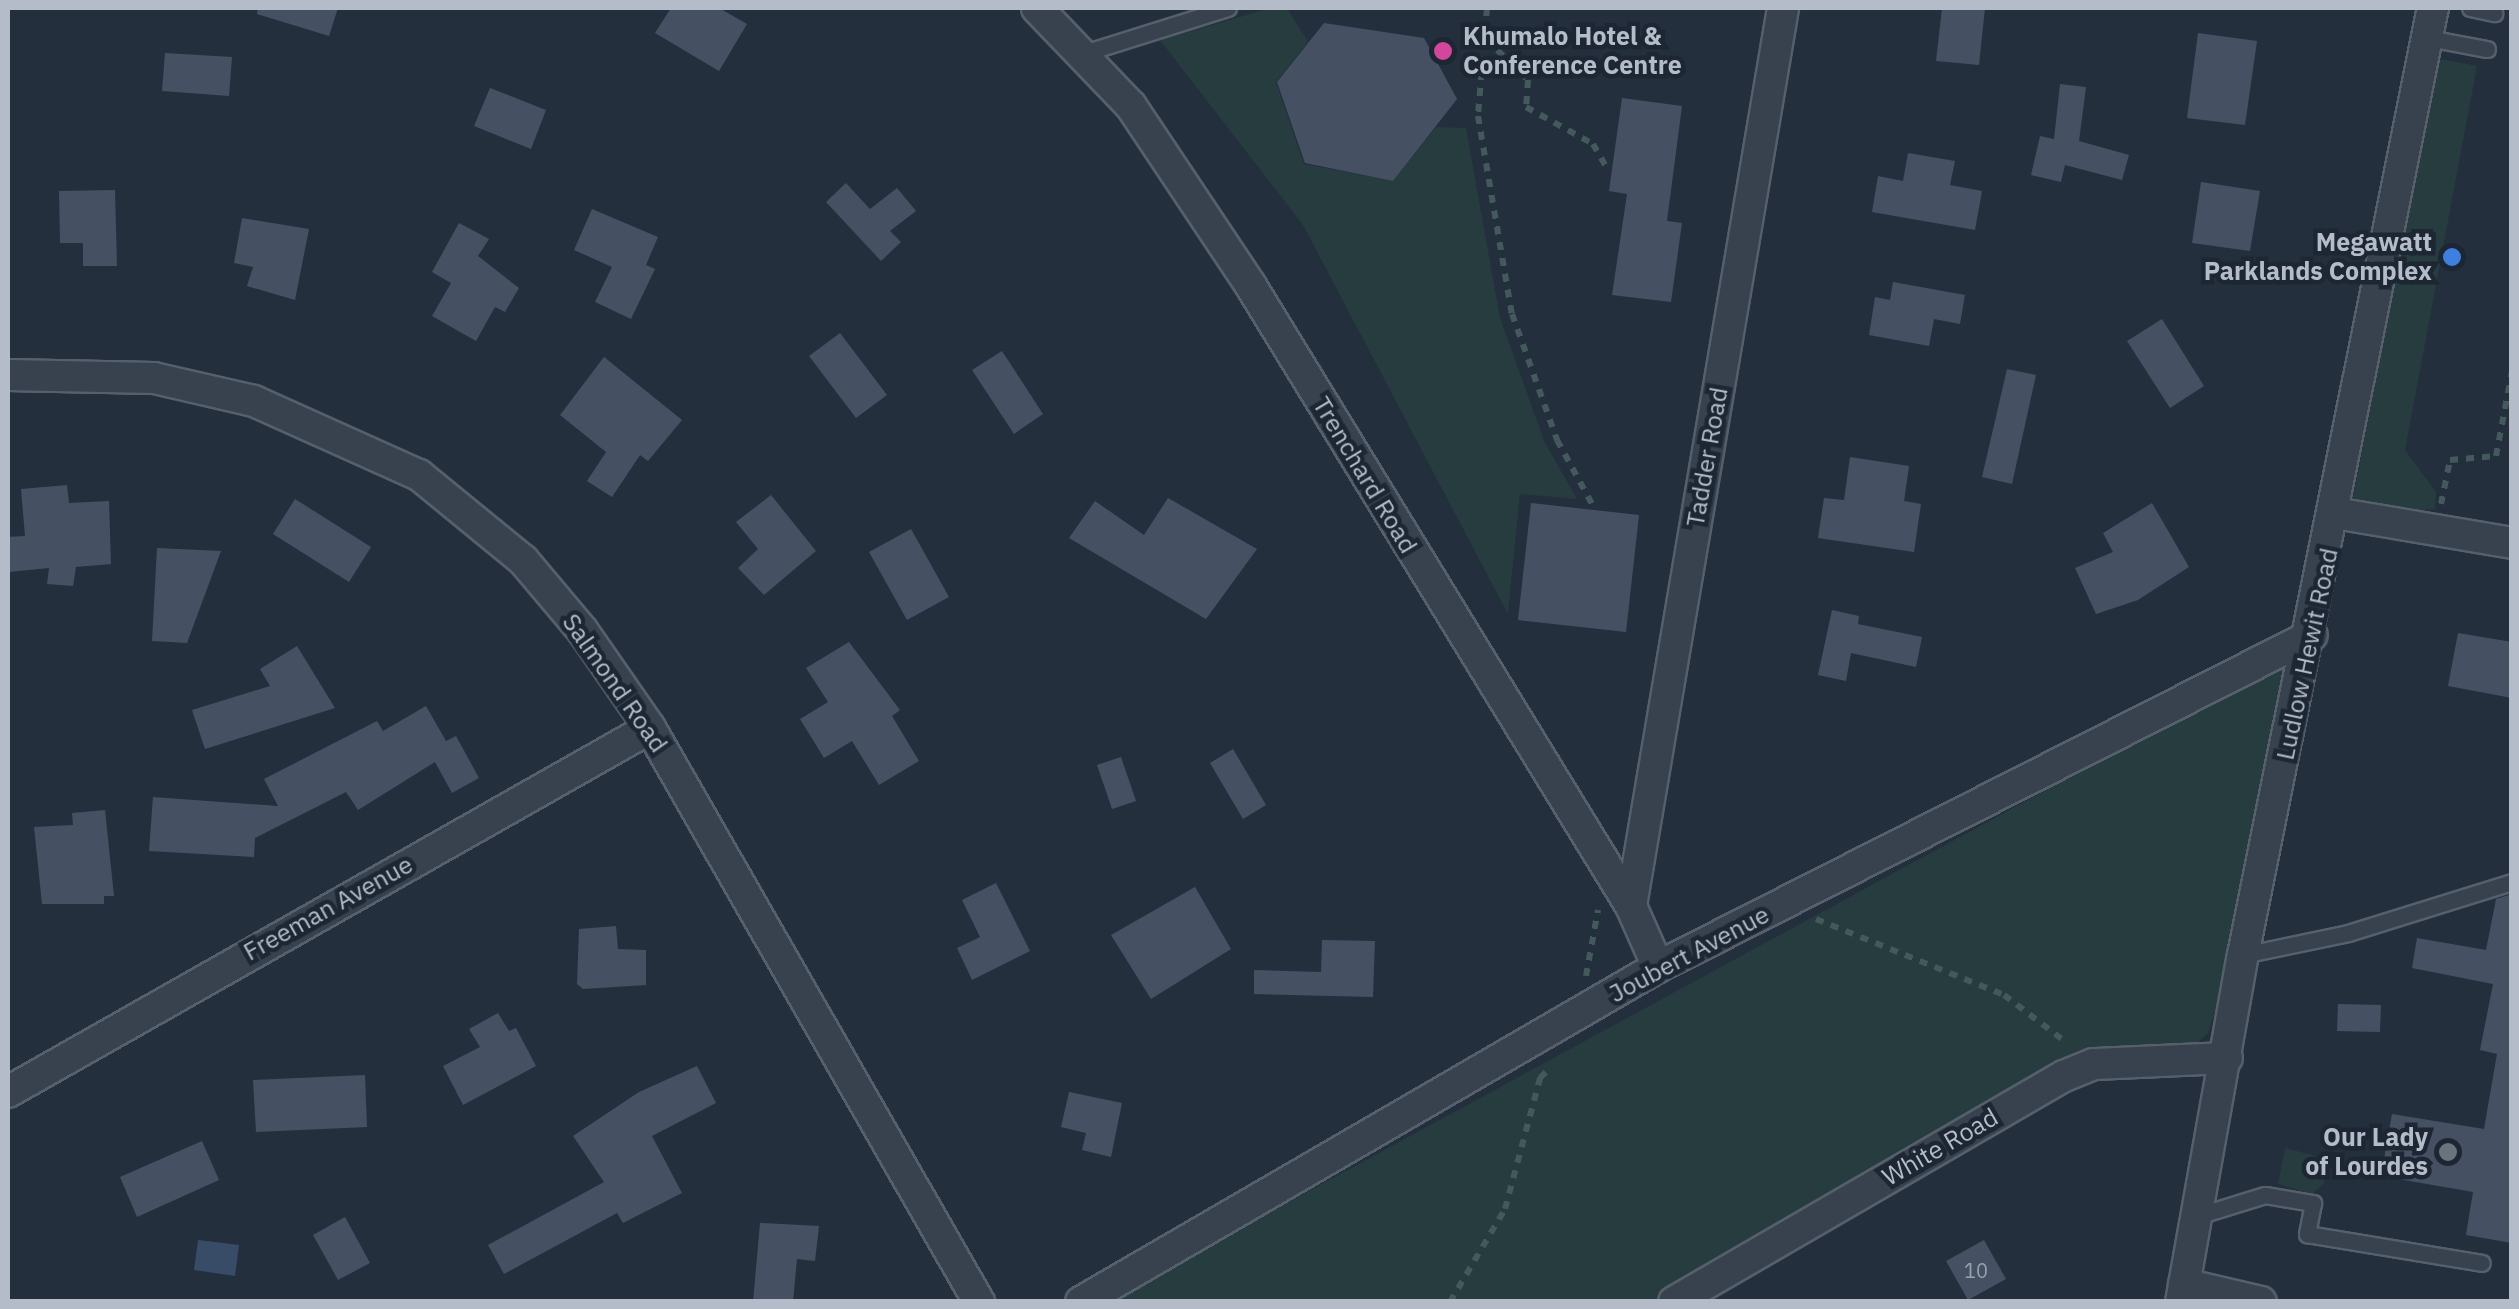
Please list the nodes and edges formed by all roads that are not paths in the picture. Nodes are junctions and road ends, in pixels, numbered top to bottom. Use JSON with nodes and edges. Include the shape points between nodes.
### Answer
{"nodes":[{"id":1,"x":1036,"y":8,"type":"edge"},
{"id":2,"x":1228,"y":8,"type":"edge"},
{"id":3,"x":1784,"y":8,"type":"edge"},
{"id":4,"x":2433,"y":8,"type":"edge"},
{"id":5,"x":2470,"y":8,"type":"edge"},
{"id":6,"x":2494,"y":13,"type":"dead end"},
{"id":7,"x":2428,"y":38,"type":"junction"},
{"id":8,"x":2488,"y":50,"type":"dead end"},
{"id":9,"x":1081,"y":54,"type":"junction"},
{"id":10,"x":8,"y":375,"type":"edge"},
{"id":11,"x":2336,"y":513,"type":"junction"},
{"id":12,"x":2512,"y":543,"type":"edge"},
{"id":13,"x":2312,"y":635,"type":"junction"},
{"id":14,"x":650,"y":728,"type":"junction"},
{"id":15,"x":2512,"y":882,"type":"edge"},
{"id":16,"x":1631,"y":906,"type":"junction"},
{"id":17,"x":2243,"y":955,"type":"junction"},
{"id":18,"x":1658,"y":968,"type":"junction"},
{"id":19,"x":2226,"y":1058,"type":"junction"},
{"id":20,"x":8,"y":1092,"type":"edge"},
{"id":21,"x":2197,"y":1216,"type":"junction"},
{"id":22,"x":2482,"y":1263,"type":"dead end"},
{"id":23,"x":2182,"y":1293,"type":"edge"},
{"id":24,"x":979,"y":1302,"type":"edge"},
{"id":25,"x":1081,"y":1302,"type":"edge"},
{"id":26,"x":1674,"y":1302,"type":"edge"},
{"id":27,"x":2262,"y":1302,"type":"edge"}],
"edges":[{"from":1,"to":9,"type":"street","name":"Trenchard Road"},
{"from":2,"to":9,"type":"lane"},
{"from":3,"to":16,"type":"street","name":"Tadder Road"},
{"from":4,"to":7,"type":"street","name":"Ludlow Hewit Road"},
{"from":5,"to":6,"type":"lane"},
{"from":7,"to":8,"type":"lane"},
{"from":7,"to":11,"type":"street","name":"Ludlow Hewit Road"},
{"from":9,"to":16,"type":"street","name":"Trenchard Road","via":[[1131,106],[1251,286]]},
{"from":10,"to":14,"type":"street","name":"Salmond Road","via":[[154,378],[254,401],[419,475],[523,560]]},
{"from":11,"to":12,"type":"street"},
{"from":11,"to":13,"type":"street","name":"Ludlow Hewit Road"},
{"from":13,"to":17,"type":"street","name":"Ludlow Hewit Road"},
{"from":13,"to":18,"type":"street","name":"Joubert Avenue"},
{"from":14,"to":20,"type":"street","name":"Freeman Avenue"},
{"from":14,"to":24,"type":"street","name":"Salmond Road"},
{"from":15,"to":17,"type":"lane","via":[[2348,933]]},
{"from":16,"to":18,"type":"street","name":"Trenchard Road"},
{"from":17,"to":19,"type":"street","name":"Ludlow Hewit Road"},
{"from":18,"to":25,"type":"street","name":"Joubert Avenue"},
{"from":19,"to":21,"type":"street","name":"Ludlow Hewit Road"},
{"from":19,"to":26,"type":"street","name":"White Road","via":[[2094,1064]]},
{"from":21,"to":22,"type":"lane","via":[[2265,1195],[2313,1203],[2307,1234]]},
{"from":21,"to":23,"type":"street","name":"Ludlow Hewit Road"},
{"from":23,"to":27,"type":"street"}]}
